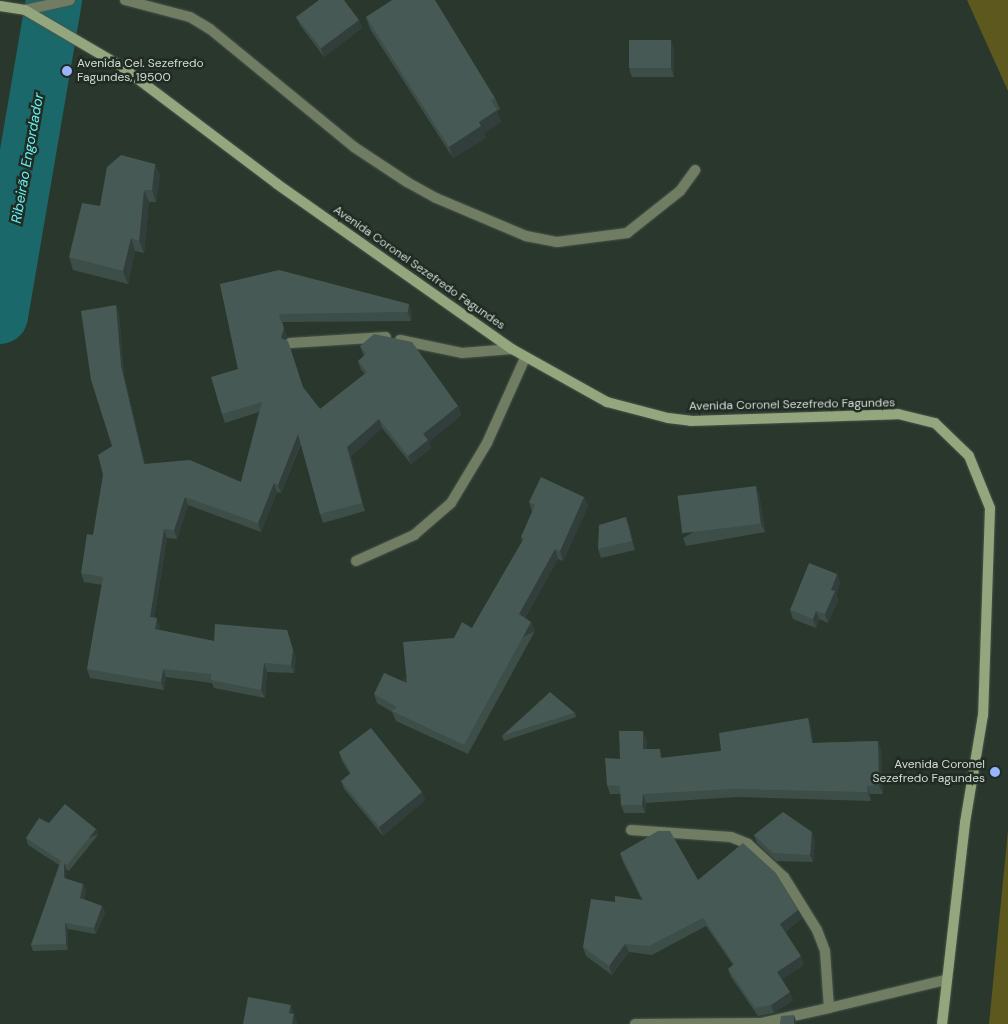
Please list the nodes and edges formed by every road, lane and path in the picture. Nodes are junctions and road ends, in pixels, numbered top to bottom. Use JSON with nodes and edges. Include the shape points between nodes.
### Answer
{"nodes":[{"id":1,"x":70,"y":0,"type":"edge"},
{"id":2,"x":125,"y":0,"type":"edge"},
{"id":3,"x":0,"y":6,"type":"edge"},
{"id":4,"x":25,"y":10,"type":"junction"},
{"id":5,"x":695,"y":170,"type":"dead end"},
{"id":6,"x":290,"y":342,"type":"edge"},
{"id":7,"x":512,"y":349,"type":"junction"},
{"id":8,"x":525,"y":358,"type":"junction"},
{"id":9,"x":356,"y":561,"type":"dead end"},
{"id":10,"x":631,"y":830,"type":"dead end"},
{"id":11,"x":946,"y":980,"type":"junction"},
{"id":12,"x":829,"y":1008,"type":"junction"},
{"id":13,"x":635,"y":1024,"type":"edge"},
{"id":14,"x":942,"y":1024,"type":"edge"}],
"edges":[{"from":1,"to":4,"type":"street"},
{"from":2,"to":5,"type":"street","via":[[190,17],[210,29],[354,147],[407,182],[436,198],[526,236],[557,242],[627,233],[680,191]]},
{"from":3,"to":4,"type":"main road","name":"Avenida Coronel Sezefredo Fagundes"},
{"from":4,"to":7,"type":"main road","name":"Avenida Coronel Sezefredo Fagundes","via":[[122,67],[277,184]]},
{"from":6,"to":7,"type":"street","via":[[377,336],[462,353]]},
{"from":7,"to":8,"type":"main road","name":"Avenida Coronel Sezefredo Fagundes"},
{"from":8,"to":9,"type":"street","via":[[487,443],[452,503],[414,536]]},
{"from":8,"to":11,"type":"main road","name":"Avenida Coronel Sezefredo Fagundes","via":[[607,402],[668,418],[691,421],[898,414],[935,423],[969,456],[990,508],[990,566],[983,715],[965,823]]},
{"from":10,"to":12,"type":"street","via":[[731,837],[748,844],[784,877],[817,930],[825,951]]},
{"from":11,"to":12,"type":"street"},
{"from":11,"to":14,"type":"main road","name":"Avenida Coronel Sezefredo Fagundes"},
{"from":12,"to":13,"type":"street","via":[[761,1023]]}]}
